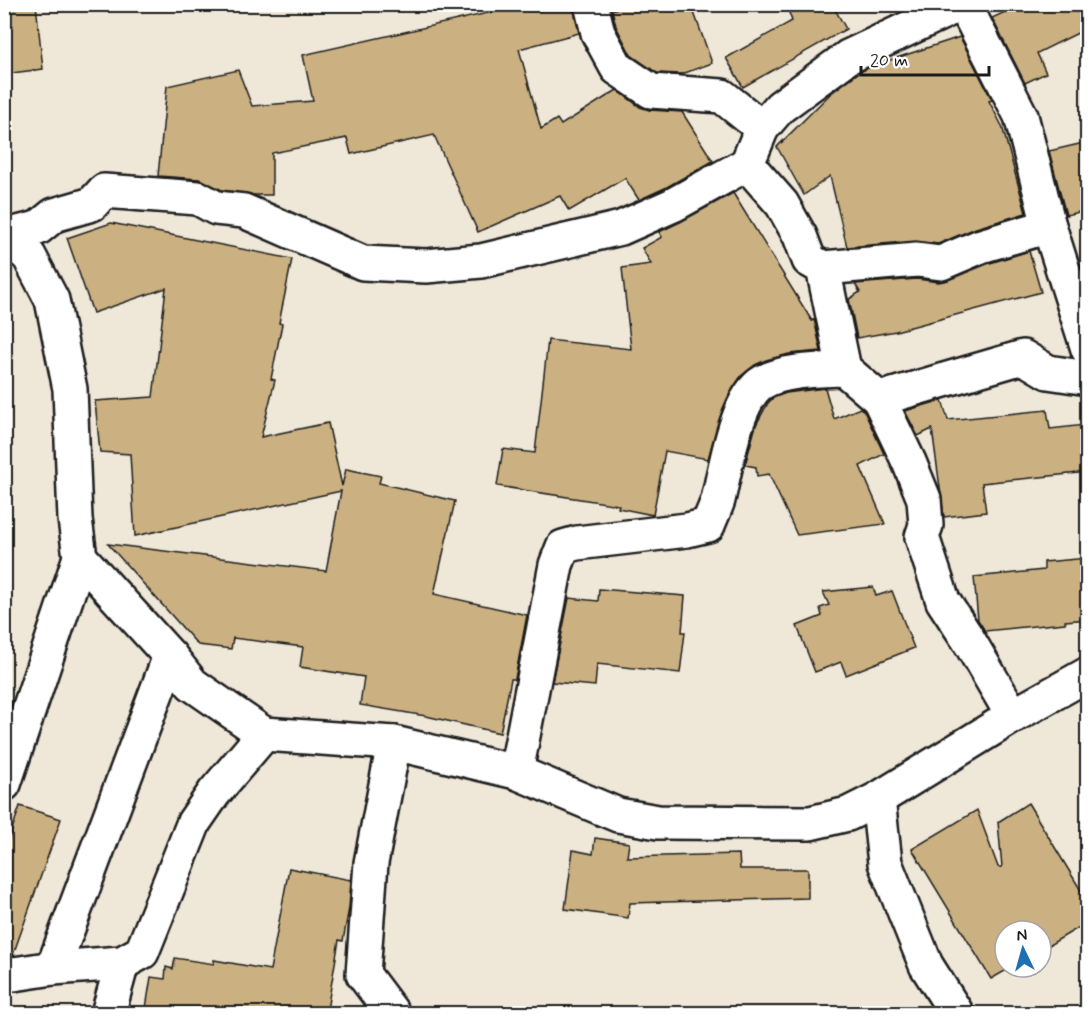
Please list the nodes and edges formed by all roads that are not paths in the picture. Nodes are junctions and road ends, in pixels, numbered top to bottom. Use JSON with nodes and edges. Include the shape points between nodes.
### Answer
{"nodes":[{"id":1,"x":591,"y":4,"type":"edge"},
{"id":2,"x":962,"y":4,"type":"edge"},
{"id":3,"x":762,"y":128,"type":"junction"},
{"id":4,"x":747,"y":164,"type":"junction"},
{"id":5,"x":1049,"y":226,"type":"junction"},
{"id":6,"x":5,"y":236,"type":"edge"},
{"id":7,"x":824,"y":268,"type":"junction"},
{"id":8,"x":1088,"y":349,"type":"edge"},
{"id":9,"x":844,"y":369,"type":"junction"},
{"id":10,"x":1088,"y":378,"type":"edge"},
{"id":11,"x":879,"y":399,"type":"junction"},
{"id":12,"x":80,"y":557,"type":"junction"},
{"id":13,"x":170,"y":656,"type":"junction"},
{"id":14,"x":1088,"y":674,"type":"edge"},
{"id":15,"x":1014,"y":716,"type":"junction"},
{"id":16,"x":264,"y":734,"type":"junction"},
{"id":17,"x":394,"y":743,"type":"junction"},
{"id":18,"x":516,"y":772,"type":"junction"},
{"id":19,"x":4,"y":784,"type":"edge"},
{"id":20,"x":878,"y":799,"type":"junction"},
{"id":21,"x":122,"y":963,"type":"junction"},
{"id":22,"x":53,"y":968,"type":"junction"},
{"id":23,"x":4,"y":973,"type":"edge"},
{"id":24,"x":108,"y":1014,"type":"edge"},
{"id":25,"x":393,"y":1014,"type":"edge"},
{"id":26,"x":957,"y":1014,"type":"edge"}],
"edges":[{"from":1,"to":3,"type":"street","via":[[598,33],[617,68],[651,91],[722,96]]},
{"from":2,"to":3,"type":"street","via":[[848,57],[780,108]]},
{"from":2,"to":5,"type":"street","via":[[1020,116]]},
{"from":3,"to":4,"type":"street"},
{"from":4,"to":6,"type":"street","via":[[673,205],[621,228],[481,261],[426,266],[363,263],[244,212],[216,208],[198,198],[104,191],[92,204],[54,215],[38,228]]},
{"from":4,"to":7,"type":"street","via":[[782,204],[809,260]]},
{"from":5,"to":7,"type":"street","via":[[981,246],[941,263],[917,260]]},
{"from":5,"to":8,"type":"street"},
{"from":6,"to":12,"type":"street","via":[[29,256],[52,300],[70,389]]},
{"from":7,"to":9,"type":"street"},
{"from":9,"to":11,"type":"street"},
{"from":9,"to":18,"type":"street","via":[[798,371],[762,382],[742,407],[708,525],[563,547],[556,565]]},
{"from":10,"to":11,"type":"street","via":[[1048,372],[1023,357]]},
{"from":11,"to":15,"type":"street","via":[[924,499],[926,525],[922,537],[943,601]]},
{"from":12,"to":13,"type":"street"},
{"from":12,"to":19,"type":"street"},
{"from":13,"to":16,"type":"street","via":[[192,684]]},
{"from":13,"to":22,"type":"street"},
{"from":14,"to":15,"type":"street"},
{"from":15,"to":20,"type":"street"},
{"from":16,"to":17,"type":"street"},
{"from":16,"to":21,"type":"street","via":[[194,822],[141,952]]},
{"from":17,"to":18,"type":"street"},
{"from":17,"to":25,"type":"street","via":[[371,863],[363,974]]},
{"from":18,"to":20,"type":"street","via":[[618,815],[658,822],[810,823],[848,814]]},
{"from":20,"to":26,"type":"street","via":[[885,863],[926,965]]},
{"from":21,"to":22,"type":"street"},
{"from":21,"to":24,"type":"street"},
{"from":22,"to":23,"type":"street"}]}
